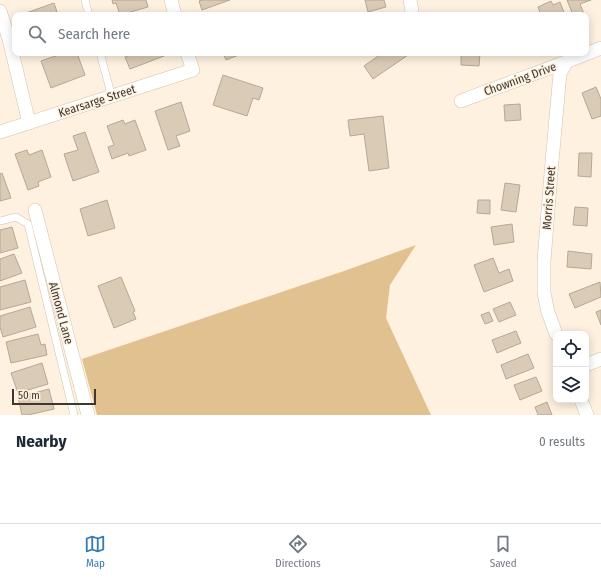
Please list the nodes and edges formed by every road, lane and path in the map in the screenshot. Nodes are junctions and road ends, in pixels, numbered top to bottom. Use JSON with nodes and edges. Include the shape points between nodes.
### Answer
{"nodes":[{"id":1,"x":85,"y":0,"type":"edge"},
{"id":2,"x":171,"y":0,"type":"edge"},
{"id":3,"x":0,"y":11,"type":"edge"},
{"id":4,"x":88,"y":12,"type":"edge"},
{"id":5,"x":174,"y":12,"type":"edge"},
{"id":6,"x":5,"y":41,"type":"edge"},
{"id":7,"x":601,"y":48,"type":"edge"},
{"id":8,"x":589,"y":53,"type":"edge"},
{"id":9,"x":101,"y":56,"type":"edge"},
{"id":10,"x":189,"y":56,"type":"edge"},
{"id":11,"x":582,"y":56,"type":"edge"},
{"id":12,"x":566,"y":63,"type":"junction"},
{"id":13,"x":111,"y":97,"type":"junction"},
{"id":14,"x":461,"y":101,"type":"dead end"},
{"id":15,"x":28,"y":123,"type":"junction"},
{"id":16,"x":0,"y":132,"type":"edge"},
{"id":17,"x":35,"y":210,"type":"dead end"},
{"id":18,"x":0,"y":221,"type":"edge"},
{"id":19,"x":555,"y":331,"type":"edge"},
{"id":20,"x":601,"y":360,"type":"edge"},
{"id":21,"x":589,"y":364,"type":"edge"},
{"id":22,"x":582,"y":403,"type":"edge"},
{"id":23,"x":74,"y":415,"type":"edge"},
{"id":24,"x":88,"y":415,"type":"edge"},
{"id":25,"x":587,"y":415,"type":"edge"}],
"edges":[{"from":1,"to":4,"type":"lane"},
{"from":2,"to":5,"type":"street"},
{"from":3,"to":6,"type":"street"},
{"from":6,"to":15,"type":"street"},
{"from":7,"to":8,"type":"street","name":"Chowning Drive"},
{"from":9,"to":13,"type":"lane"},
{"from":10,"to":13,"type":"street","name":"Kearsarge Street","via":[[193,70]]},
{"from":11,"to":12,"type":"street","name":"Chowning Drive"},
{"from":12,"to":14,"type":"street","name":"Chowning Drive"},
{"from":12,"to":19,"type":"street","name":"Morris Street","via":[[560,73],[544,261],[544,293]]},
{"from":13,"to":15,"type":"street","name":"Kearsarge Street"},
{"from":15,"to":16,"type":"street","name":"Kearsarge Street"},
{"from":17,"to":24,"type":"street","name":"Almond Lane"},
{"from":18,"to":23,"type":"lane","via":[[16,216],[28,224]]},
{"from":20,"to":21,"type":"street"},
{"from":22,"to":25,"type":"street"}]}
